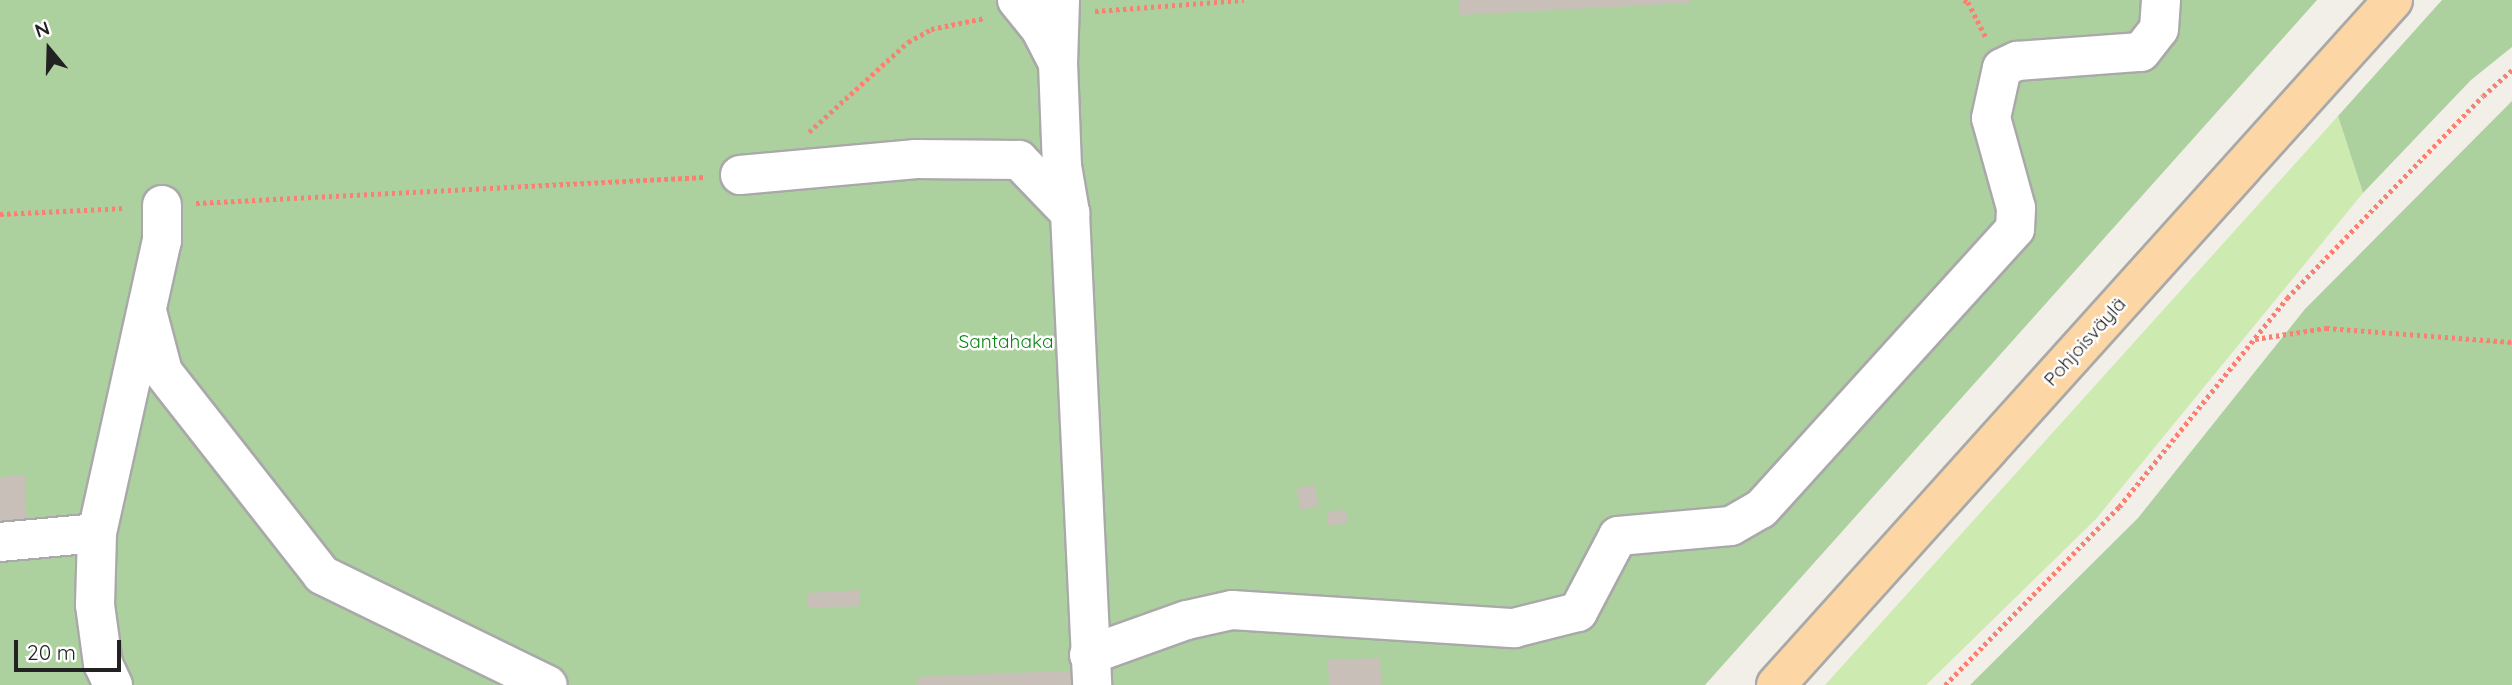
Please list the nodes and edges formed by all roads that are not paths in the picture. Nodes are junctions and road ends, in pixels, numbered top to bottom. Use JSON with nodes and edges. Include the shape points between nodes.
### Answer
{"nodes":[{"id":1,"x":2161,"y":0,"type":"edge"},
{"id":2,"x":2393,"y":0,"type":"edge"},
{"id":3,"x":1041,"y":6,"type":"edge"},
{"id":4,"x":740,"y":175,"type":"road end"},
{"id":5,"x":162,"y":205,"type":"road end"},
{"id":6,"x":1070,"y":213,"type":"junction"},
{"id":7,"x":147,"y":310,"type":"junction"},
{"id":8,"x":97,"y":533,"type":"junction"},
{"id":9,"x":0,"y":542,"type":"edge"},
{"id":10,"x":1090,"y":670,"type":"edge"},
{"id":11,"x":113,"y":685,"type":"edge"},
{"id":12,"x":548,"y":685,"type":"edge"},
{"id":13,"x":1776,"y":685,"type":"edge"}],
"edges":[{"from":1,"to":10,"type":"lane","via":[[2159,29],[2141,52],[2017,61],[2002,68],[1991,118],[2016,208],[2015,229],[1760,509],[1731,526],[1618,536],[1578,612],[1514,628],[1231,610],[1188,620]]},
{"from":2,"to":13,"type":"main road","name":"Pohjoisväylä"},
{"from":3,"to":6,"type":"lane","via":[[1058,63],[1062,166]]},
{"from":4,"to":6,"type":"lane","via":[[916,159],[1019,160]]},
{"from":5,"to":7,"type":"lane","via":[[162,241]]},
{"from":6,"to":10,"type":"lane"},
{"from":7,"to":8,"type":"lane"},
{"from":7,"to":12,"type":"lane","via":[[163,372],[322,575]]},
{"from":8,"to":9,"type":"lane"},
{"from":8,"to":11,"type":"lane","via":[[95,605],[103,664]]}]}
